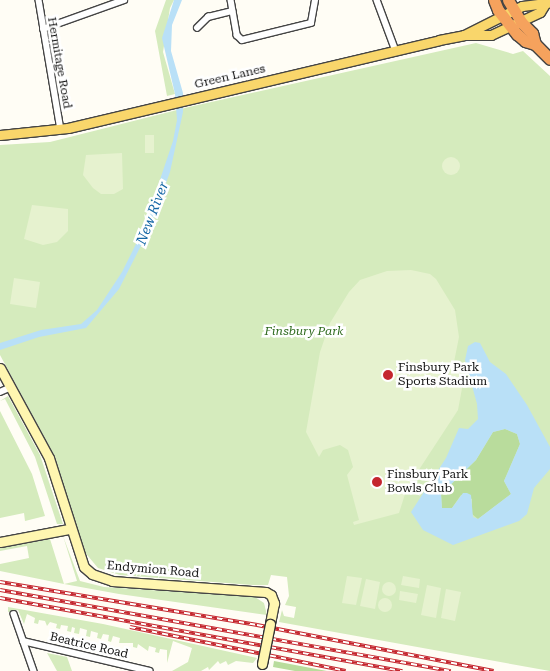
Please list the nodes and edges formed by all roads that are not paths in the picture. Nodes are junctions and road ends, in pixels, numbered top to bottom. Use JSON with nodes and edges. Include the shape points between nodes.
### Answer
{"nodes":[{"id":1,"x":39,"y":0,"type":"edge"},
{"id":2,"x":124,"y":0,"type":"edge"},
{"id":3,"x":231,"y":0,"type":"edge"},
{"id":4,"x":314,"y":0,"type":"edge"},
{"id":5,"x":377,"y":0,"type":"edge"},
{"id":6,"x":494,"y":0,"type":"edge"},
{"id":7,"x":547,"y":3,"type":"edge"},
{"id":8,"x":511,"y":5,"type":"edge"},
{"id":9,"x":232,"y":11,"type":"junction"},
{"id":10,"x":502,"y":16,"type":"junction"},
{"id":11,"x":516,"y":25,"type":"junction"},
{"id":12,"x":197,"y":28,"type":"dead end"},
{"id":13,"x":43,"y":29,"type":"junction"},
{"id":14,"x":464,"y":35,"type":"junction"},
{"id":15,"x":396,"y":50,"type":"junction"},
{"id":16,"x":550,"y":59,"type":"edge"},
{"id":17,"x":61,"y":130,"type":"junction"},
{"id":18,"x":0,"y":135,"type":"edge"},
{"id":19,"x":0,"y":368,"type":"edge"},
{"id":20,"x":10,"y":387,"type":"junction"},
{"id":21,"x":0,"y":392,"type":"edge"},
{"id":22,"x":70,"y":529,"type":"junction"},
{"id":23,"x":0,"y":542,"type":"edge"},
{"id":24,"x":14,"y":614,"type":"dead end"},
{"id":25,"x":23,"y":640,"type":"junction"},
{"id":26,"x":261,"y":668,"type":"edge"},
{"id":27,"x":34,"y":671,"type":"edge"},
{"id":28,"x":150,"y":671,"type":"edge"}],
"edges":[{"from":1,"to":13,"type":"street","name":"Hermitage Road"},
{"from":2,"to":13,"type":"street"},
{"from":3,"to":9,"type":"street"},
{"from":4,"to":9,"type":"street","via":[[312,23],[253,39],[242,40],[237,35]]},
{"from":5,"to":15,"type":"street"},
{"from":6,"to":10,"type":"highway"},
{"from":7,"to":8,"type":"main road","name":"Green Lanes"},
{"from":7,"to":11,"type":"main road","name":"Green Lanes","via":[[540,12]]},
{"from":8,"to":10,"type":"main road","name":"Green Lanes"},
{"from":8,"to":11,"type":"highway"},
{"from":9,"to":12,"type":"street","via":[[208,17]]},
{"from":10,"to":11,"type":"highway"},
{"from":10,"to":14,"type":"main road","name":"Green Lanes"},
{"from":11,"to":14,"type":"main road","name":"Green Lanes","via":[[491,35]]},
{"from":11,"to":16,"type":"highway","via":[[525,42],[535,44]]},
{"from":13,"to":17,"type":"street","name":"Hermitage Road"},
{"from":14,"to":15,"type":"main road","name":"Green Lanes"},
{"from":15,"to":17,"type":"main road","name":"Green Lanes"},
{"from":17,"to":18,"type":"main road","name":"Green Lanes"},
{"from":19,"to":20,"type":"main road","name":"Endymion Road"},
{"from":20,"to":21,"type":"street"},
{"from":20,"to":22,"type":"main road","name":"Endymion Road","via":[[49,458]]},
{"from":22,"to":23,"type":"main road"},
{"from":22,"to":26,"type":"main road","name":"Endymion Road","bridge":true,"via":[[84,567],[101,578],[259,591],[271,595],[273,609]]},
{"from":24,"to":25,"type":"street"},
{"from":25,"to":27,"type":"street"},
{"from":25,"to":28,"type":"street","name":"Beatrice Road"}]}
